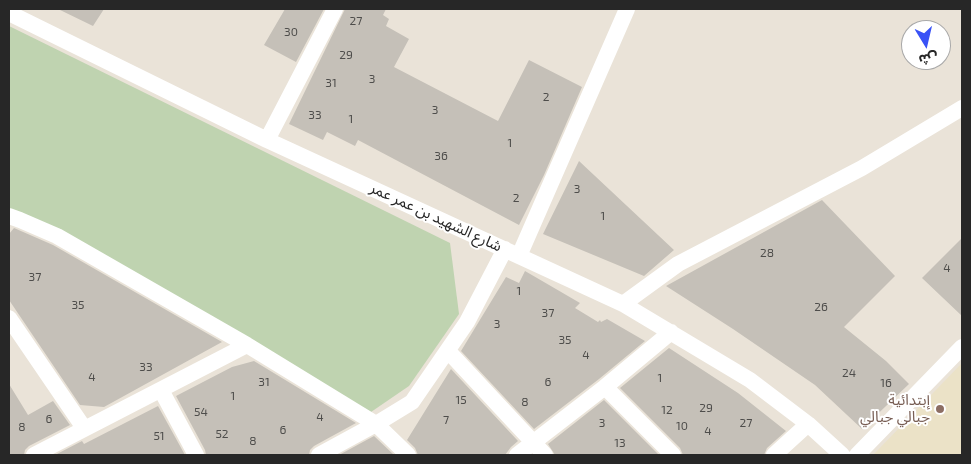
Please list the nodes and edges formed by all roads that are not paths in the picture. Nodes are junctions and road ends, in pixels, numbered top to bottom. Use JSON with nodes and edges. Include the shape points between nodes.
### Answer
{"nodes":[{"id":1,"x":335,"y":9,"type":"edge"},
{"id":2,"x":627,"y":9,"type":"edge"},
{"id":3,"x":9,"y":13,"type":"edge"},
{"id":4,"x":962,"y":108,"type":"edge"},
{"id":5,"x":267,"y":140,"type":"junction"},
{"id":6,"x":9,"y":216,"type":"edge"},
{"id":7,"x":512,"y":252,"type":"junction"},
{"id":8,"x":623,"y":304,"type":"junction"},
{"id":9,"x":9,"y":318,"type":"edge"},
{"id":10,"x":671,"y":332,"type":"junction"},
{"id":11,"x":14,"y":340,"type":"edge"},
{"id":12,"x":248,"y":345,"type":"junction"},
{"id":13,"x":962,"y":347,"type":"edge"},
{"id":14,"x":448,"y":351,"type":"junction"},
{"id":15,"x":605,"y":387,"type":"junction"},
{"id":16,"x":161,"y":390,"type":"junction"},
{"id":17,"x":376,"y":424,"type":"junction"},
{"id":18,"x":808,"y":424,"type":"junction"},
{"id":19,"x":84,"y":428,"type":"junction"},
{"id":20,"x":533,"y":442,"type":"junction"},
{"id":21,"x":34,"y":455,"type":"edge"},
{"id":22,"x":196,"y":455,"type":"edge"},
{"id":23,"x":319,"y":455,"type":"edge"},
{"id":24,"x":408,"y":455,"type":"edge"},
{"id":25,"x":517,"y":455,"type":"edge"},
{"id":26,"x":545,"y":455,"type":"edge"},
{"id":27,"x":673,"y":455,"type":"edge"},
{"id":28,"x":774,"y":455,"type":"edge"},
{"id":29,"x":842,"y":455,"type":"edge"},
{"id":30,"x":857,"y":455,"type":"edge"}],
"edges":[{"from":1,"to":5,"type":"street"},
{"from":2,"to":7,"type":"street"},
{"from":3,"to":5,"type":"street","name":"شارع الشهيد بن عمر عمر"},
{"from":4,"to":8,"type":"street","via":[[862,168],[678,264]]},
{"from":5,"to":7,"type":"street","name":"شارع الشهيد بن عمر عمر"},
{"from":6,"to":12,"type":"street","via":[[57,236]]},
{"from":7,"to":8,"type":"street","name":"شارع الشهيد بن عمر عمر"},
{"from":7,"to":14,"type":"street"},
{"from":8,"to":10,"type":"street","name":"شارع الشهيد بن عمر عمر"},
{"from":9,"to":11,"type":"street"},
{"from":10,"to":15,"type":"street"},
{"from":10,"to":18,"type":"street","name":"شارع الشهيد بن عمر عمر","via":[[750,380]]},
{"from":11,"to":19,"type":"street"},
{"from":12,"to":16,"type":"street"},
{"from":12,"to":17,"type":"street"},
{"from":13,"to":30,"type":"street"},
{"from":14,"to":17,"type":"street","via":[[412,402]]},
{"from":14,"to":20,"type":"street"},
{"from":15,"to":20,"type":"street"},
{"from":15,"to":27,"type":"street"},
{"from":16,"to":19,"type":"street"},
{"from":16,"to":22,"type":"street"},
{"from":17,"to":23,"type":"street"},
{"from":17,"to":24,"type":"street"},
{"from":18,"to":28,"type":"street"},
{"from":18,"to":29,"type":"street","name":"شارع الشهيد بن عمر عمر"},
{"from":19,"to":21,"type":"street"},
{"from":20,"to":25,"type":"street"},
{"from":20,"to":26,"type":"street"}]}
